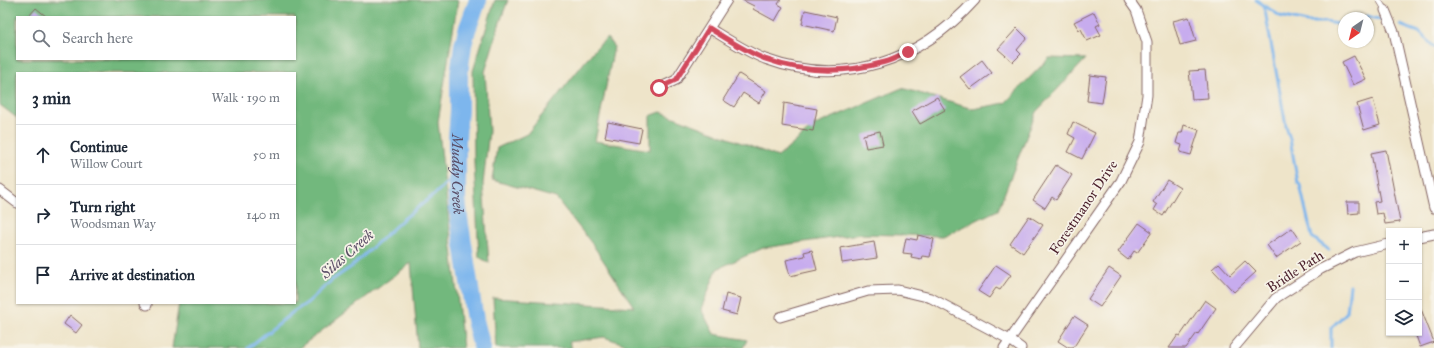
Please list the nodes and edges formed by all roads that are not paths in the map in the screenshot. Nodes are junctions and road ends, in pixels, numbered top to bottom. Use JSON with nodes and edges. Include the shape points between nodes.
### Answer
{"nodes":[{"id":1,"x":727,"y":0,"type":"edge"},
{"id":2,"x":975,"y":0,"type":"edge"},
{"id":3,"x":1129,"y":0,"type":"edge"},
{"id":4,"x":1379,"y":0,"type":"edge"},
{"id":5,"x":1385,"y":10,"type":"joint"},
{"id":6,"x":709,"y":28,"type":"junction"},
{"id":7,"x":659,"y":88,"type":"dead end"},
{"id":8,"x":0,"y":190,"type":"edge"},
{"id":9,"x":16,"y":202,"type":"edge"},
{"id":10,"x":1434,"y":208,"type":"edge"},
{"id":11,"x":1434,"y":234,"type":"edge"},
{"id":12,"x":1422,"y":236,"type":"edge"},
{"id":13,"x":1386,"y":245,"type":"edge"},
{"id":14,"x":780,"y":317,"type":"dead end"},
{"id":15,"x":1010,"y":340,"type":"junction"},
{"id":16,"x":1004,"y":348,"type":"edge"},
{"id":17,"x":1021,"y":348,"type":"edge"},
{"id":18,"x":1234,"y":348,"type":"edge"}],
"edges":[{"from":1,"to":6,"type":"street"},
{"from":2,"to":6,"type":"street","via":[[944,29],[908,52],[887,62],[845,70],[809,69],[786,65],[738,46]]},
{"from":3,"to":15,"type":"street","name":"Forestmanor Drive","via":[[1136,10],[1147,42],[1147,95],[1140,142],[1121,181]]},
{"from":4,"to":5,"type":"lane"},
{"from":5,"to":10,"type":"street","via":[[1394,32]]},
{"from":6,"to":7,"type":"street","via":[[676,80]]},
{"from":8,"to":9,"type":"street"},
{"from":11,"to":12,"type":"street"},
{"from":13,"to":18,"type":"street","name":"Bridle Path","via":[[1355,252],[1321,269],[1276,298]]},
{"from":14,"to":15,"type":"street","via":[[868,291],[898,290],[931,298]]},
{"from":15,"to":16,"type":"street","name":"Forestmanor Drive"},
{"from":15,"to":17,"type":"street"}]}
